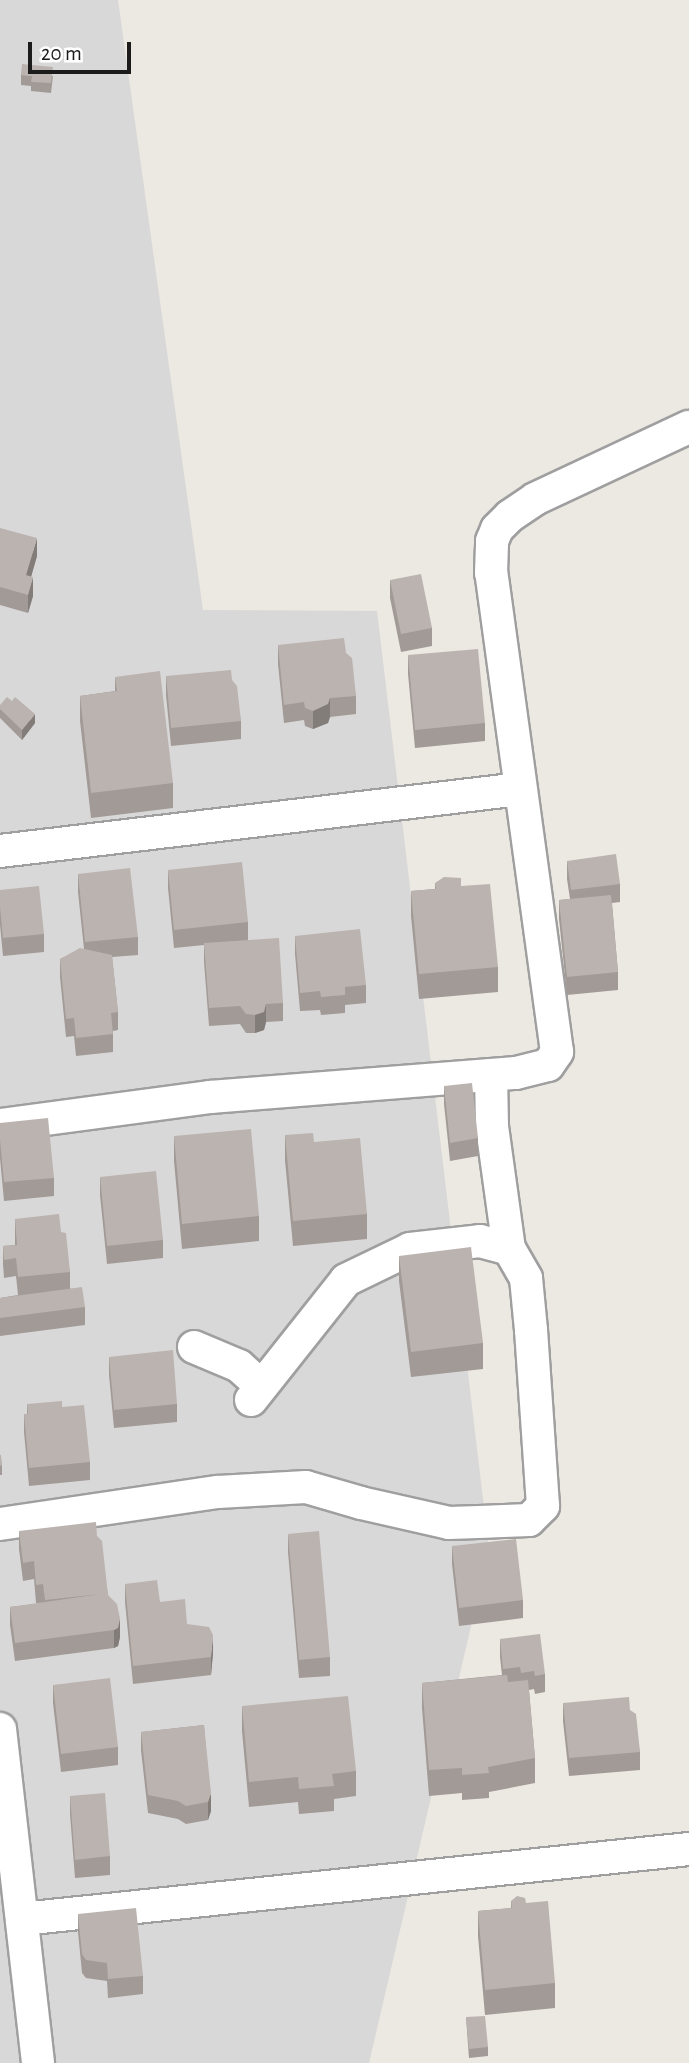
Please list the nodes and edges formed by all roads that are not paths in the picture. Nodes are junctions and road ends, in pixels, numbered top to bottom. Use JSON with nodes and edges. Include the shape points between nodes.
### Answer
{"nodes":[{"id":1,"x":689,"y":428,"type":"edge"},
{"id":2,"x":520,"y":789,"type":"junction"},
{"id":3,"x":0,"y":851,"type":"edge"},
{"id":4,"x":491,"y":1074,"type":"junction"},
{"id":5,"x":0,"y":1125,"type":"edge"},
{"id":6,"x":509,"y":1249,"type":"junction"},
{"id":7,"x":194,"y":1347,"type":"dead end"},
{"id":8,"x":0,"y":1524,"type":"edge"},
{"id":9,"x":0,"y":1729,"type":"edge"},
{"id":10,"x":689,"y":1849,"type":"edge"},
{"id":11,"x":22,"y":1919,"type":"junction"},
{"id":12,"x":38,"y":2063,"type":"edge"}],
"edges":[{"from":1,"to":2,"type":"street","via":[[535,499],[497,529],[491,573]]},
{"from":2,"to":3,"type":"street"},
{"from":2,"to":4,"type":"street","via":[[557,1052],[548,1065]]},
{"from":4,"to":5,"type":"street","via":[[210,1097]]},
{"from":4,"to":6,"type":"street","via":[[492,1126]]},
{"from":6,"to":7,"type":"street","via":[[481,1241],[410,1249],[346,1280],[256,1393],[239,1366]]},
{"from":6,"to":8,"type":"street","via":[[526,1278],[539,1435],[543,1506],[529,1520],[449,1522],[306,1487],[218,1492]]},
{"from":9,"to":11,"type":"street"},
{"from":10,"to":11,"type":"street"},
{"from":11,"to":12,"type":"street"}]}
